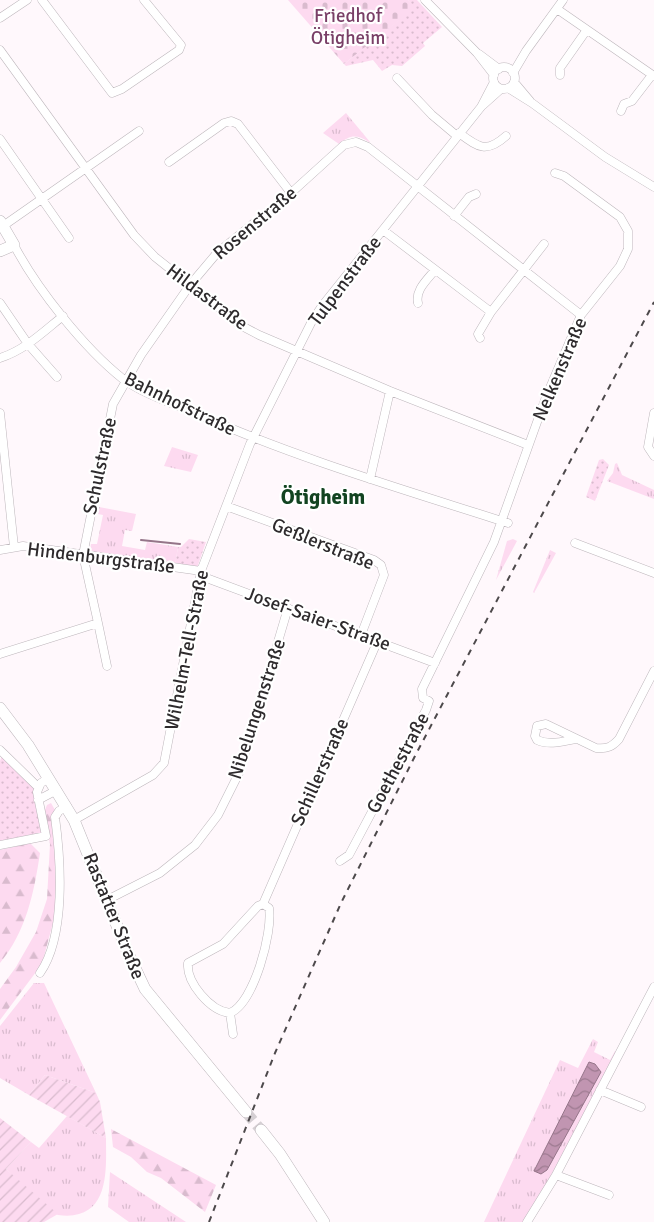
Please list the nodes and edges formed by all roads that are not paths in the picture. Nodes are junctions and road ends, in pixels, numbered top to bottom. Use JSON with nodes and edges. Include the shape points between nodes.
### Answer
{"nodes":[{"id":1,"x":27,"y":0,"type":"edge"},
{"id":2,"x":42,"y":0,"type":"edge"},
{"id":3,"x":144,"y":0,"type":"edge"},
{"id":4,"x":424,"y":0,"type":"edge"},
{"id":5,"x":558,"y":3,"type":"edge"},
{"id":6,"x":1,"y":16,"type":"edge"},
{"id":7,"x":586,"y":31,"type":"junction"},
{"id":8,"x":0,"y":50,"type":"edge"},
{"id":9,"x":526,"y":51,"type":"junction"},
{"id":10,"x":498,"y":74,"type":"junction"},
{"id":11,"x":560,"y":75,"type":"dead end"},
{"id":12,"x":653,"y":76,"type":"edge"},
{"id":13,"x":397,"y":78,"type":"dead end"},
{"id":14,"x":514,"y":78,"type":"junction"},
{"id":15,"x":504,"y":89,"type":"junction"},
{"id":16,"x":532,"y":103,"type":"junction"},
{"id":17,"x":481,"y":107,"type":"junction"},
{"id":18,"x":621,"y":111,"type":"dead end"},
{"id":19,"x":140,"y":131,"type":"dead end"},
{"id":20,"x":458,"y":134,"type":"junction"},
{"id":21,"x":506,"y":136,"type":"dead end"},
{"id":22,"x":0,"y":139,"type":"edge"},
{"id":23,"x":169,"y":162,"type":"dead end"},
{"id":24,"x":85,"y":168,"type":"junction"},
{"id":25,"x":555,"y":173,"type":"dead end"},
{"id":26,"x":416,"y":187,"type":"junction"},
{"id":27,"x":654,"y":187,"type":"edge"},
{"id":28,"x":291,"y":193,"type":"junction"},
{"id":29,"x":476,"y":194,"type":"dead end"},
{"id":30,"x":42,"y":199,"type":"junction"},
{"id":31,"x":454,"y":216,"type":"junction"},
{"id":32,"x":2,"y":223,"type":"edge"},
{"id":33,"x":383,"y":230,"type":"junction"},
{"id":34,"x":70,"y":238,"type":"dead end"},
{"id":35,"x":544,"y":244,"type":"dead end"},
{"id":36,"x":14,"y":245,"type":"junction"},
{"id":37,"x":0,"y":251,"type":"edge"},
{"id":38,"x":524,"y":269,"type":"junction"},
{"id":39,"x":435,"y":270,"type":"junction"},
{"id":40,"x":190,"y":285,"type":"junction"},
{"id":41,"x":418,"y":302,"type":"dead end"},
{"id":42,"x":0,"y":303,"type":"edge"},
{"id":43,"x":492,"y":312,"type":"junction"},
{"id":44,"x":581,"y":315,"type":"junction"},
{"id":45,"x":63,"y":316,"type":"junction"},
{"id":46,"x":480,"y":338,"type":"dead end"},
{"id":47,"x":28,"y":344,"type":"junction"},
{"id":48,"x":297,"y":352,"type":"junction"},
{"id":49,"x":0,"y":358,"type":"edge"},
{"id":50,"x":57,"y":377,"type":"dead end"},
{"id":51,"x":125,"y":381,"type":"junction"},
{"id":52,"x":390,"y":390,"type":"junction"},
{"id":53,"x":0,"y":413,"type":"edge"},
{"id":54,"x":654,"y":414,"type":"edge"},
{"id":55,"x":254,"y":439,"type":"junction"},
{"id":56,"x":528,"y":445,"type":"junction"},
{"id":57,"x":654,"y":456,"type":"edge"},
{"id":58,"x":370,"y":479,"type":"junction"},
{"id":59,"x":226,"y":506,"type":"junction"},
{"id":60,"x":504,"y":522,"type":"junction"},
{"id":61,"x":574,"y":543,"type":"dead end"},
{"id":62,"x":14,"y":547,"type":"junction"},
{"id":63,"x":0,"y":550,"type":"edge"},
{"id":64,"x":83,"y":555,"type":"junction"},
{"id":65,"x":642,"y":569,"type":"junction"},
{"id":66,"x":201,"y":573,"type":"junction"},
{"id":67,"x":654,"y":573,"type":"edge"},
{"id":68,"x":654,"y":579,"type":"edge"},
{"id":69,"x":288,"y":608,"type":"junction"},
{"id":70,"x":98,"y":624,"type":"junction"},
{"id":71,"x":360,"y":634,"type":"junction"},
{"id":72,"x":378,"y":640,"type":"junction"},
{"id":73,"x":0,"y":654,"type":"edge"},
{"id":74,"x":435,"y":663,"type":"junction"},
{"id":75,"x":108,"y":666,"type":"dead end"},
{"id":76,"x":654,"y":671,"type":"edge"},
{"id":77,"x":0,"y":708,"type":"edge"},
{"id":78,"x":576,"y":739,"type":"junction"},
{"id":79,"x":0,"y":750,"type":"edge"},
{"id":80,"x":49,"y":778,"type":"junction"},
{"id":81,"x":38,"y":787,"type":"junction"},
{"id":82,"x":57,"y":790,"type":"junction"},
{"id":83,"x":38,"y":800,"type":"junction"},
{"id":84,"x":67,"y":806,"type":"junction"},
{"id":85,"x":74,"y":820,"type":"junction"},
{"id":86,"x":0,"y":845,"type":"edge"},
{"id":87,"x":340,"y":862,"type":"dead end"},
{"id":88,"x":107,"y":900,"type":"junction"},
{"id":89,"x":263,"y":904,"type":"junction"},
{"id":90,"x":40,"y":973,"type":"dead end"},
{"id":91,"x":654,"y":987,"type":"edge"},
{"id":92,"x":230,"y":1013,"type":"junction"},
{"id":93,"x":233,"y":1034,"type":"dead end"},
{"id":94,"x":600,"y":1090,"type":"junction"},
{"id":95,"x":641,"y":1107,"type":"dead end"},
{"id":96,"x":246,"y":1112,"type":"tunnel mouth"},
{"id":97,"x":261,"y":1130,"type":"tunnel mouth"},
{"id":98,"x":556,"y":1175,"type":"junction"},
{"id":99,"x":609,"y":1195,"type":"dead end"},
{"id":100,"x":324,"y":1222,"type":"edge"},
{"id":101,"x":527,"y":1222,"type":"edge"}],
"edges":[{"from":1,"to":6,"type":"street"},
{"from":2,"to":3,"type":"street","via":[[112,94],[181,44]]},
{"from":4,"to":10,"type":"street"},
{"from":5,"to":7,"type":"street"},
{"from":5,"to":9,"type":"street"},
{"from":7,"to":11,"type":"street","via":[[560,68]]},
{"from":7,"to":12,"type":"street"},
{"from":8,"to":24,"type":"street","name":"Hildastraße"},
{"from":9,"to":10,"type":"street"},
{"from":9,"to":14,"type":"street","name":"Tulpenstraße"},
{"from":10,"to":14,"type":"street"},
{"from":10,"to":15,"type":"street"},
{"from":10,"to":17,"type":"street","name":"Tulpenstraße"},
{"from":12,"to":18,"type":"street","via":[[632,101],[624,104]]},
{"from":13,"to":20,"type":"street","via":[[432,115]]},
{"from":14,"to":15,"type":"street","name":"Tulpenstraße"},
{"from":14,"to":16,"type":"street"},
{"from":15,"to":16,"type":"street"},
{"from":15,"to":17,"type":"street","name":"Tulpenstraße"},
{"from":16,"to":27,"type":"street","via":[[599,154]]},
{"from":17,"to":20,"type":"street","name":"Tulpenstraße"},
{"from":19,"to":24,"type":"street"},
{"from":20,"to":21,"type":"street","via":[[478,147],[490,147]]},
{"from":20,"to":26,"type":"street","name":"Tulpenstraße"},
{"from":22,"to":30,"type":"street"},
{"from":23,"to":28,"type":"street","via":[[231,121],[238,124]]},
{"from":24,"to":30,"type":"street"},
{"from":24,"to":40,"type":"street","name":"Hildastraße","via":[[134,235]]},
{"from":25,"to":44,"type":"street","name":"Nelkenstraße","via":[[564,176],[620,217],[628,231],[628,249],[620,266]]},
{"from":26,"to":28,"type":"street","name":"Rosenstraße","via":[[368,147],[350,142]]},
{"from":26,"to":31,"type":"street"},
{"from":26,"to":33,"type":"street","name":"Tulpenstraße"},
{"from":28,"to":40,"type":"street","name":"Rosenstraße","via":[[217,253]]},
{"from":29,"to":31,"type":"street","via":[[469,197]]},
{"from":30,"to":32,"type":"street"},
{"from":30,"to":34,"type":"street"},
{"from":31,"to":38,"type":"street"},
{"from":32,"to":36,"type":"street"},
{"from":33,"to":39,"type":"street"},
{"from":33,"to":48,"type":"street","name":"Tulpenstraße","via":[[322,306]]},
{"from":35,"to":38,"type":"street"},
{"from":36,"to":37,"type":"street"},
{"from":36,"to":45,"type":"street","name":"Bahnhofstraße"},
{"from":38,"to":43,"type":"street"},
{"from":38,"to":44,"type":"street"},
{"from":39,"to":41,"type":"street","via":[[419,290]]},
{"from":39,"to":43,"type":"street"},
{"from":40,"to":48,"type":"street","name":"Hildastraße","via":[[240,325]]},
{"from":40,"to":51,"type":"street","name":"Rosenstraße"},
{"from":42,"to":47,"type":"street"},
{"from":43,"to":46,"type":"street","via":[[478,334]]},
{"from":44,"to":56,"type":"street","name":"Nelkenstraße"},
{"from":45,"to":47,"type":"street"},
{"from":45,"to":51,"type":"street","name":"Bahnhofstraße"},
{"from":47,"to":49,"type":"street"},
{"from":47,"to":50,"type":"street"},
{"from":48,"to":52,"type":"street","name":"Hildastraße"},
{"from":48,"to":55,"type":"street","name":"Tulpenstraße"},
{"from":51,"to":55,"type":"street","name":"Bahnhofstraße"},
{"from":51,"to":64,"type":"street","name":"Schulstraße","via":[[113,404]]},
{"from":52,"to":56,"type":"street","name":"Hildastraße"},
{"from":52,"to":58,"type":"street"},
{"from":53,"to":62,"type":"street"},
{"from":54,"to":57,"type":"street","via":[[648,447]]},
{"from":55,"to":58,"type":"street","name":"Bahnhofstraße"},
{"from":55,"to":59,"type":"street","name":"Wilhelm-Tell-Straße"},
{"from":56,"to":60,"type":"street","name":"Nelkenstraße"},
{"from":58,"to":60,"type":"street","name":"Bahnhofstraße"},
{"from":59,"to":66,"type":"street","name":"Wilhelm-Tell-Straße"},
{"from":59,"to":71,"type":"street","name":"Geßlerstraße","via":[[374,560],[381,566],[384,575]]},
{"from":60,"to":74,"type":"street"},
{"from":61,"to":65,"type":"street"},
{"from":62,"to":63,"type":"street","name":"Hindenburgstraße"},
{"from":62,"to":64,"type":"street","name":"Hindenburgstraße"},
{"from":64,"to":66,"type":"street","name":"Hindenburgstraße"},
{"from":64,"to":70,"type":"street"},
{"from":65,"to":67,"type":"street"},
{"from":65,"to":68,"type":"street"},
{"from":66,"to":69,"type":"street","name":"Josef-Saier-Straße"},
{"from":66,"to":85,"type":"street","name":"Wilhelm-Tell-Straße","via":[[164,763],[153,775]]},
{"from":69,"to":71,"type":"street","name":"Josef-Saier-Straße"},
{"from":69,"to":88,"type":"street","name":"Nibelungenstraße","via":[[239,773],[218,815],[195,845],[160,873]]},
{"from":70,"to":73,"type":"street"},
{"from":70,"to":75,"type":"street"},
{"from":71,"to":72,"type":"street","name":"Josef-Saier-Straße"},
{"from":72,"to":74,"type":"street","name":"Josef-Saier-Straße"},
{"from":72,"to":89,"type":"street","name":"Schillerstraße"},
{"from":74,"to":87,"type":"street","name":"Goethestraße","via":[[422,689],[423,698],[429,701],[426,710],[349,855]]},
{"from":76,"to":78,"type":"street","via":[[613,746],[596,748]]},
{"from":77,"to":80,"type":"street","name":"Rastatter Straße"},
{"from":78,"to":78,"type":"street","via":[[546,724],[537,726],[535,731],[537,740],[542,742]]},
{"from":79,"to":81,"type":"street"},
{"from":80,"to":81,"type":"street"},
{"from":80,"to":82,"type":"street","name":"Rastatter Straße"},
{"from":81,"to":83,"type":"street"},
{"from":82,"to":83,"type":"street"},
{"from":82,"to":84,"type":"street","name":"Rastatter Straße"},
{"from":83,"to":86,"type":"street","via":[[46,836]]},
{"from":84,"to":85,"type":"street","name":"Rastatter Straße"},
{"from":84,"to":90,"type":"street","via":[[55,817],[61,888],[50,953]]},
{"from":85,"to":88,"type":"street","name":"Rastatter Straße"},
{"from":88,"to":96,"type":"street","name":"Rastatter Straße","via":[[145,989]]},
{"from":89,"to":92,"type":"street","via":[[269,908],[270,924],[262,960],[244,999]]},
{"from":89,"to":92,"type":"street","name":"Schillerstraße","via":[[223,944],[188,963],[187,972],[202,994],[221,1011]]},
{"from":91,"to":94,"type":"street"},
{"from":92,"to":93,"type":"street"},
{"from":94,"to":95,"type":"street"},
{"from":94,"to":98,"type":"street"},
{"from":97,"to":100,"type":"street"},
{"from":98,"to":99,"type":"street"},
{"from":98,"to":101,"type":"street"}]}
